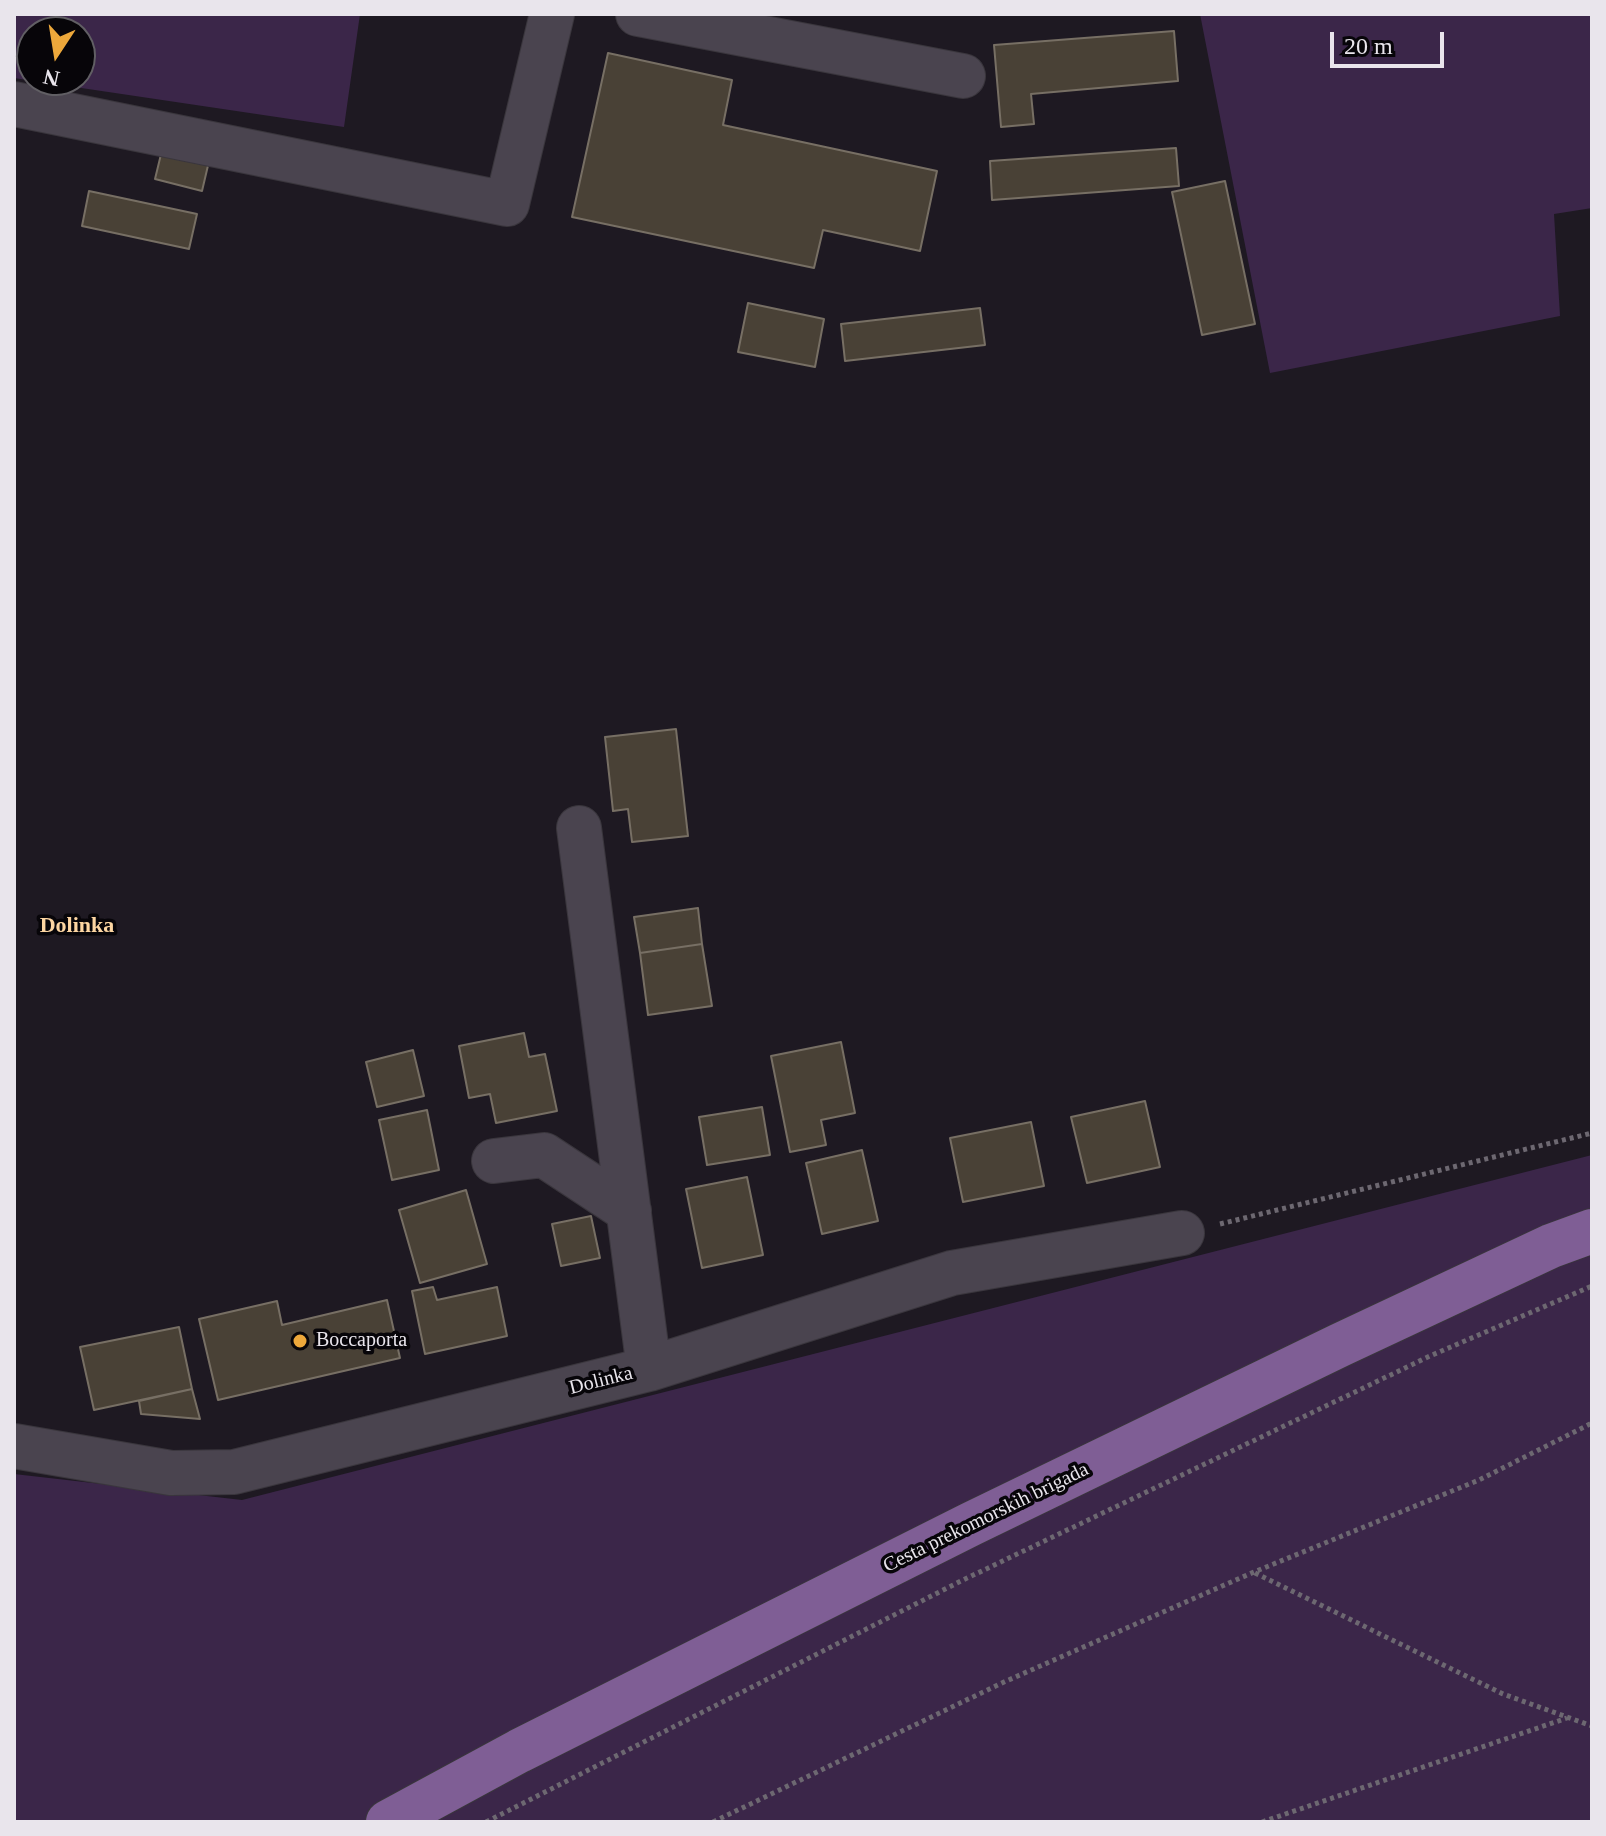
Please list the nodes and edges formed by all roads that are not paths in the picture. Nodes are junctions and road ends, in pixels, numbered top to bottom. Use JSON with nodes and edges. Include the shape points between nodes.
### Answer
{"nodes":[{"id":1,"x":552,"y":14,"type":"edge"},
{"id":2,"x":638,"y":14,"type":"edge"},
{"id":3,"x":963,"y":76,"type":"dead end"},
{"id":4,"x":14,"y":104,"type":"edge"},
{"id":5,"x":579,"y":828,"type":"dead end"},
{"id":6,"x":494,"y":1161,"type":"dead end"},
{"id":7,"x":629,"y":1211,"type":"junction"},
{"id":8,"x":1592,"y":1231,"type":"edge"},
{"id":9,"x":1182,"y":1233,"type":"road end"},
{"id":10,"x":649,"y":1369,"type":"junction"},
{"id":11,"x":14,"y":1446,"type":"edge"},
{"id":12,"x":388,"y":1822,"type":"edge"}],
"edges":[{"from":1,"to":4,"type":"street","via":[[507,204]]},
{"from":2,"to":3,"type":"street"},
{"from":5,"to":7,"type":"street"},
{"from":6,"to":7,"type":"street","via":[[544,1155]]},
{"from":7,"to":10,"type":"street"},
{"from":8,"to":12,"type":"main road","name":"Cesta prekomorskih brigada","via":[[1396,1318],[985,1517]]},
{"from":9,"to":10,"type":"street","name":"Dolinka","via":[[952,1273]]},
{"from":10,"to":11,"type":"street","name":"Dolinka","via":[[234,1472],[171,1473]]}]}
